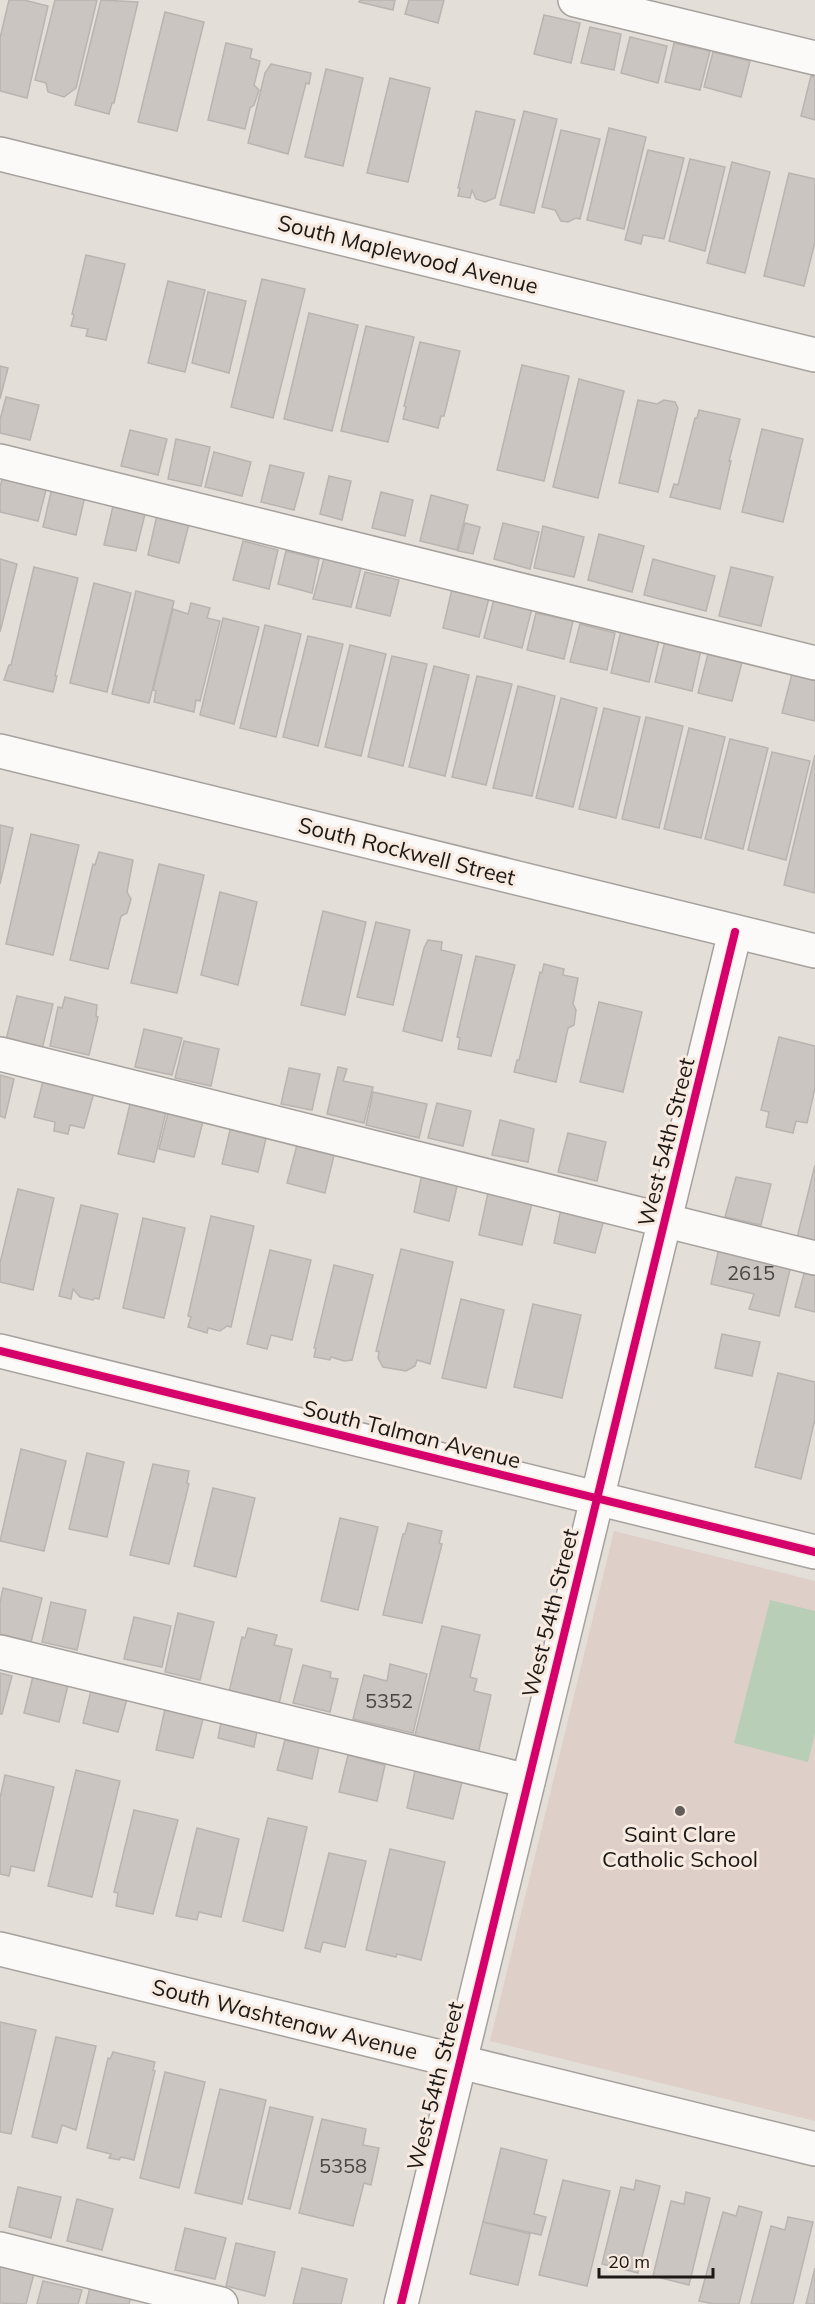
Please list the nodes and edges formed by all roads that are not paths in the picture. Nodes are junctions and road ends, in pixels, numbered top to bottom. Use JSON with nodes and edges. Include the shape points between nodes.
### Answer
{"nodes":[{"id":1,"x":575,"y":0,"type":"edge"},
{"id":2,"x":815,"y":58,"type":"edge"},
{"id":3,"x":0,"y":154,"type":"edge"},
{"id":4,"x":815,"y":355,"type":"edge"},
{"id":5,"x":0,"y":461,"type":"edge"},
{"id":6,"x":815,"y":663,"type":"edge"},
{"id":7,"x":0,"y":750,"type":"edge"},
{"id":8,"x":735,"y":932,"type":"junction"},
{"id":9,"x":815,"y":951,"type":"edge"},
{"id":10,"x":0,"y":1054,"type":"edge"},
{"id":11,"x":665,"y":1221,"type":"junction"},
{"id":12,"x":815,"y":1258,"type":"edge"},
{"id":13,"x":0,"y":1351,"type":"edge"},
{"id":14,"x":597,"y":1498,"type":"junction"},
{"id":15,"x":815,"y":1552,"type":"edge"},
{"id":16,"x":0,"y":1652,"type":"edge"},
{"id":17,"x":528,"y":1781,"type":"junction"},
{"id":18,"x":0,"y":1949,"type":"edge"},
{"id":19,"x":459,"y":2062,"type":"junction"},
{"id":20,"x":815,"y":2149,"type":"edge"},
{"id":21,"x":0,"y":2249,"type":"edge"},
{"id":22,"x":221,"y":2304,"type":"edge"},
{"id":23,"x":401,"y":2304,"type":"edge"}],
"edges":[{"from":1,"to":2,"type":"street"},
{"from":3,"to":4,"type":"street","name":"South Maplewood Avenue"},
{"from":5,"to":6,"type":"street"},
{"from":7,"to":8,"type":"street","name":"South Rockwell Street"},
{"from":8,"to":9,"type":"street","name":"South Rockwell Street"},
{"from":8,"to":11,"type":"street","name":"West 54th Street"},
{"from":10,"to":11,"type":"street"},
{"from":11,"to":12,"type":"street"},
{"from":11,"to":14,"type":"street","name":"West 54th Street"},
{"from":13,"to":14,"type":"street","name":"South Talman Avenue"},
{"from":14,"to":15,"type":"street","name":"South Talman Avenue"},
{"from":14,"to":17,"type":"street","name":"West 54th Street"},
{"from":16,"to":17,"type":"street"},
{"from":17,"to":19,"type":"street","name":"West 54th Street"},
{"from":18,"to":19,"type":"street","name":"South Washtenaw Avenue"},
{"from":19,"to":20,"type":"street","name":"South Washtenaw Avenue"},
{"from":19,"to":23,"type":"street","name":"West 54th Street"},
{"from":21,"to":22,"type":"street"}]}
